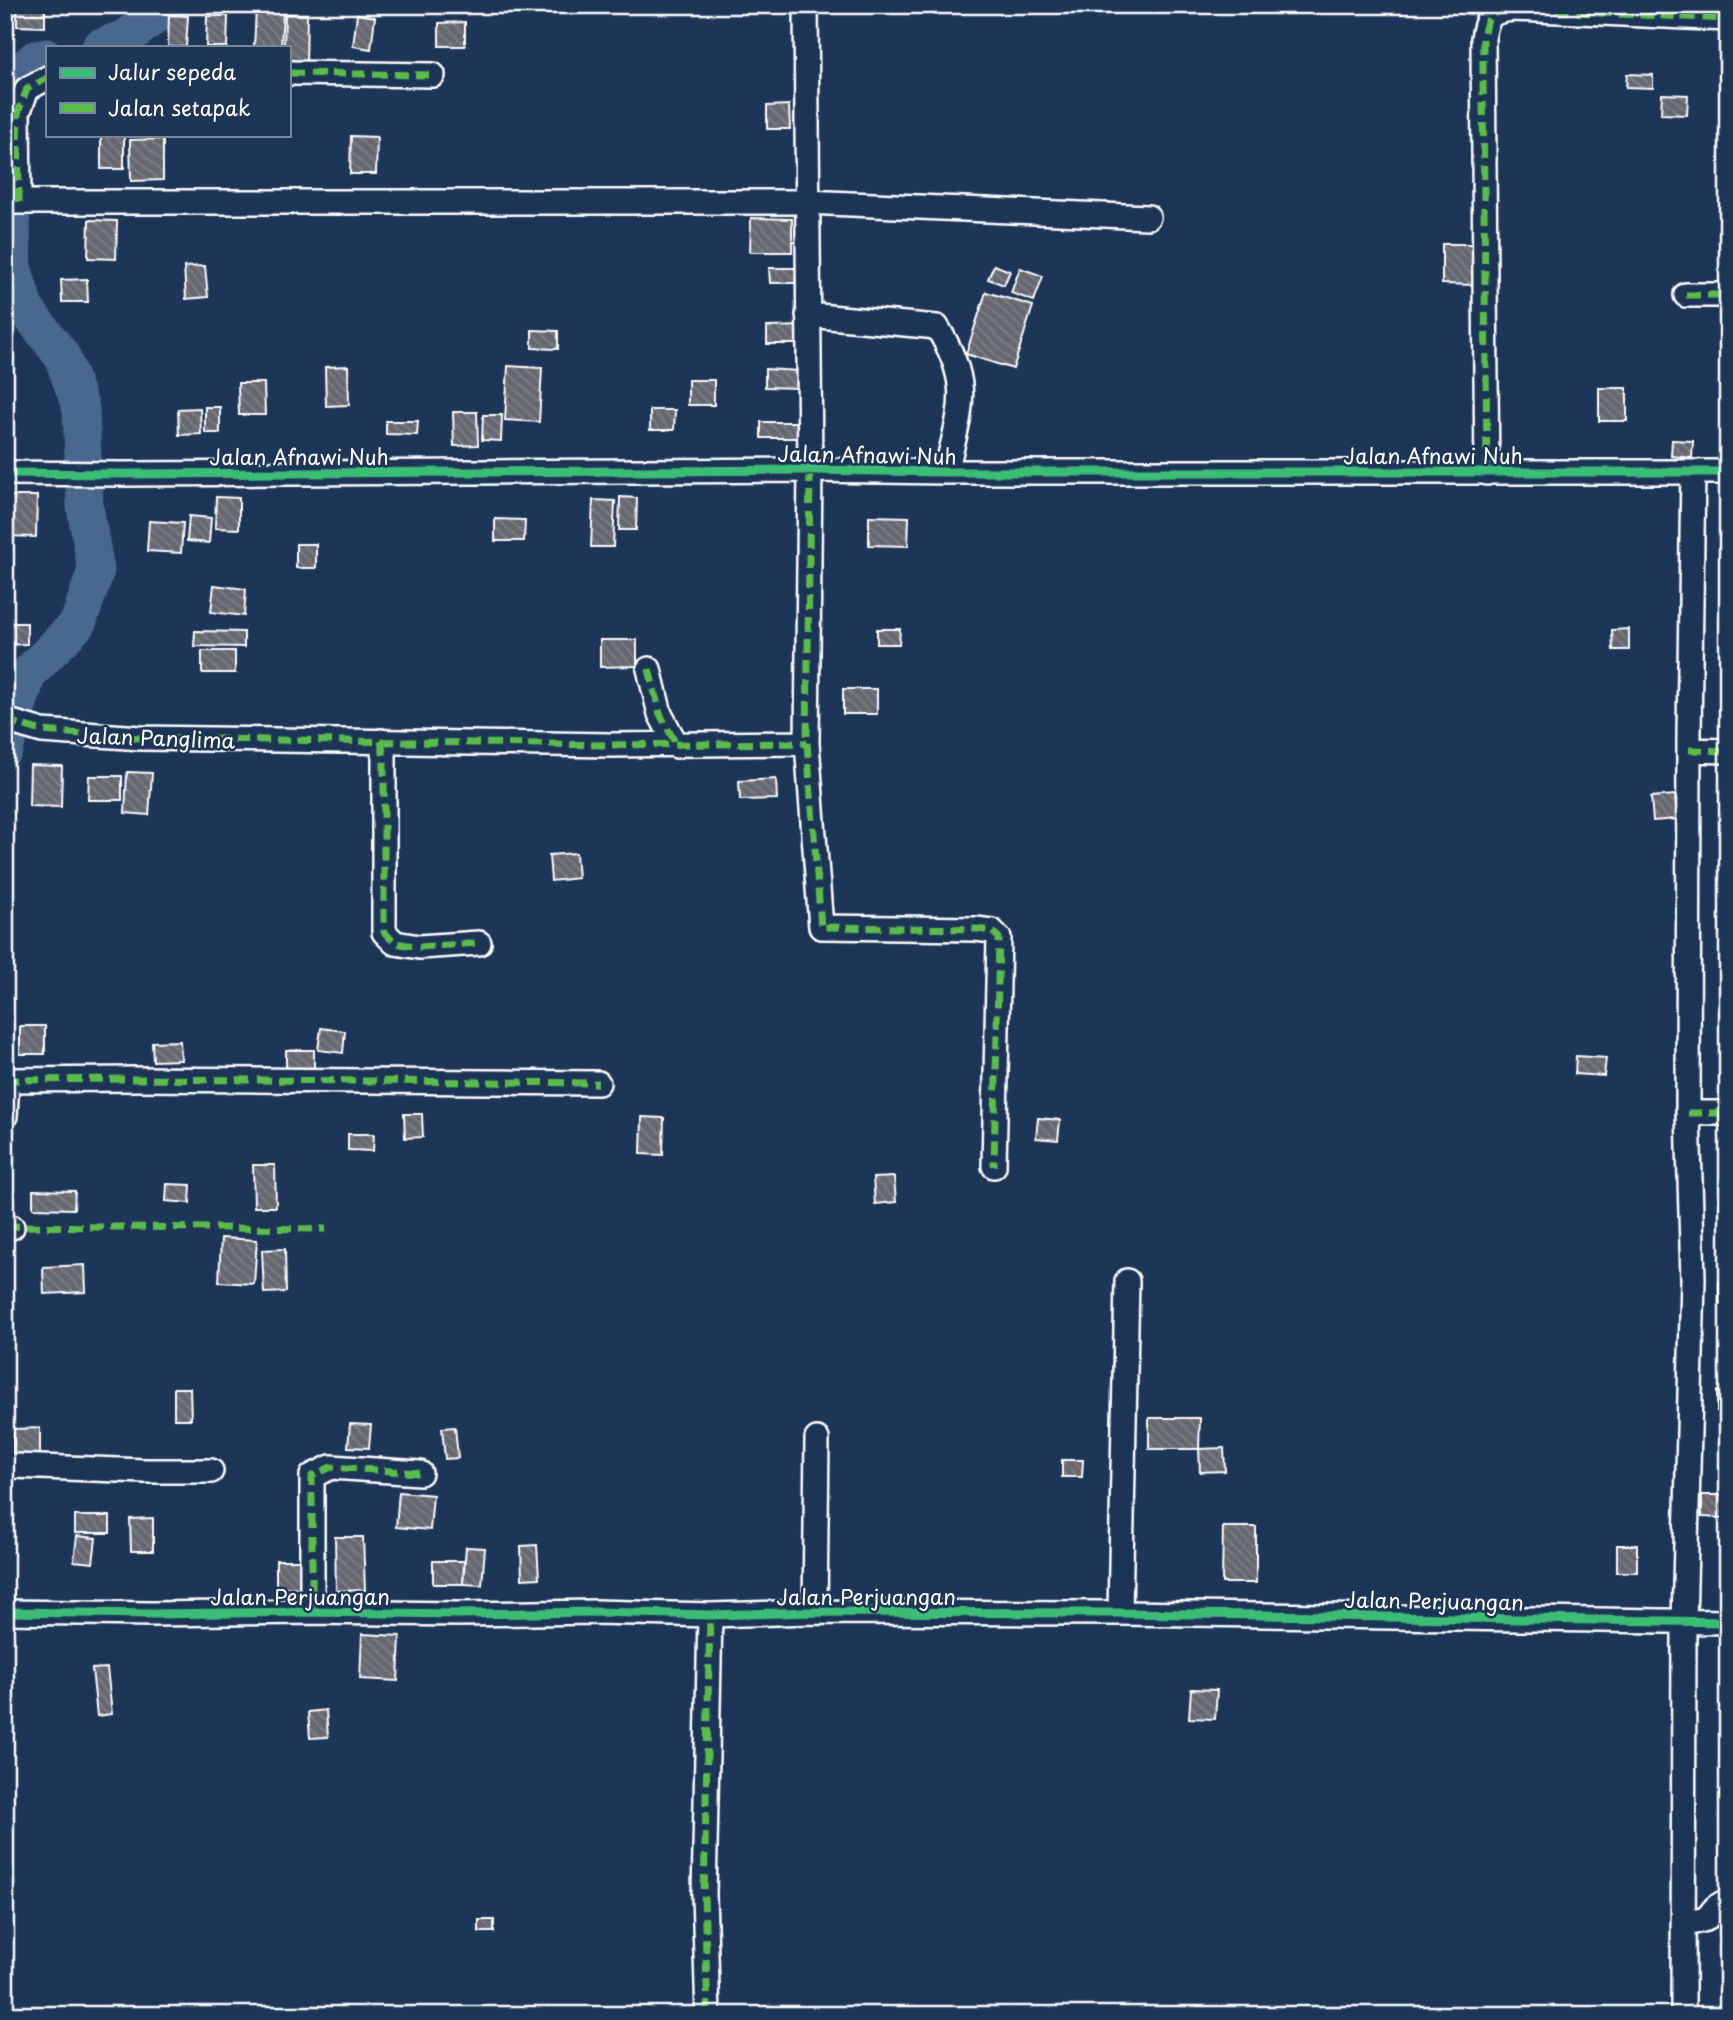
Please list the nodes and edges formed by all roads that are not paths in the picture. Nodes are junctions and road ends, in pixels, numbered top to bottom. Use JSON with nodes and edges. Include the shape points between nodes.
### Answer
{"nodes":[{"id":1,"x":806,"y":5,"type":"edge"},
{"id":2,"x":1728,"y":19,"type":"edge"},
{"id":3,"x":290,"y":73,"type":"edge"},
{"id":4,"x":433,"y":75,"type":"dead end"},
{"id":5,"x":46,"y":79,"type":"edge"},
{"id":6,"x":12,"y":202,"type":"edge"},
{"id":7,"x":806,"y":202,"type":"junction"},
{"id":8,"x":1148,"y":216,"type":"dead end"},
{"id":9,"x":1686,"y":295,"type":"dead end"},
{"id":10,"x":1728,"y":295,"type":"edge"},
{"id":11,"x":808,"y":315,"type":"junction"},
{"id":12,"x":810,"y":470,"type":"junction"},
{"id":13,"x":946,"y":472,"type":"junction"},
{"id":14,"x":1693,"y":472,"type":"junction"},
{"id":15,"x":1728,"y":472,"type":"edge"},
{"id":16,"x":5,"y":473,"type":"edge"},
{"id":17,"x":1487,"y":473,"type":"junction"},
{"id":18,"x":649,"y":669,"type":"dead end"},
{"id":19,"x":5,"y":720,"type":"edge"},
{"id":20,"x":381,"y":741,"type":"junction"},
{"id":21,"x":807,"y":743,"type":"junction"},
{"id":22,"x":677,"y":746,"type":"junction"},
{"id":23,"x":1689,"y":750,"type":"junction"},
{"id":24,"x":1728,"y":751,"type":"edge"},
{"id":25,"x":479,"y":943,"type":"dead end"},
{"id":26,"x":6,"y":1080,"type":"edge"},
{"id":27,"x":598,"y":1083,"type":"dead end"},
{"id":28,"x":1688,"y":1113,"type":"junction"},
{"id":29,"x":1728,"y":1113,"type":"edge"},
{"id":30,"x":5,"y":1116,"type":"edge"},
{"id":31,"x":994,"y":1166,"type":"dead end"},
{"id":32,"x":1127,"y":1281,"type":"dead end"},
{"id":33,"x":817,"y":1439,"type":"dead end"},
{"id":34,"x":5,"y":1470,"type":"edge"},
{"id":35,"x":211,"y":1471,"type":"dead end"},
{"id":36,"x":420,"y":1473,"type":"dead end"},
{"id":37,"x":5,"y":1612,"type":"edge"},
{"id":38,"x":312,"y":1612,"type":"junction"},
{"id":39,"x":815,"y":1612,"type":"junction"},
{"id":40,"x":1120,"y":1613,"type":"junction"},
{"id":41,"x":710,"y":1615,"type":"junction"},
{"id":42,"x":1684,"y":1622,"type":"junction"},
{"id":43,"x":1728,"y":1622,"type":"edge"},
{"id":44,"x":1728,"y":1900,"type":"edge"},
{"id":45,"x":1683,"y":1925,"type":"junction"},
{"id":46,"x":708,"y":2015,"type":"edge"},
{"id":47,"x":1683,"y":2015,"type":"edge"}],
"edges":[{"from":1,"to":7,"type":"street"},
{"from":2,"to":17,"type":"street","via":[[1514,9],[1497,10],[1486,21]]},
{"from":3,"to":4,"type":"street"},
{"from":5,"to":6,"type":"street","via":[[27,89],[18,113]]},
{"from":6,"to":7,"type":"street"},
{"from":7,"to":8,"type":"street"},
{"from":7,"to":11,"type":"street"},
{"from":9,"to":10,"type":"street"},
{"from":11,"to":12,"type":"street"},
{"from":11,"to":13,"type":"street","via":[[937,327],[960,374],[962,396]]},
{"from":12,"to":13,"type":"street","name":"Jalan Afnawi Nuh"},
{"from":12,"to":16,"type":"street","name":"Jalan Afnawi Nuh"},
{"from":12,"to":21,"type":"street"},
{"from":13,"to":17,"type":"street","name":"Jalan Afnawi Nuh"},
{"from":14,"to":15,"type":"street","name":"Jalan Afnawi Nuh"},
{"from":14,"to":17,"type":"street","name":"Jalan Afnawi Nuh"},
{"from":14,"to":23,"type":"street"},
{"from":18,"to":22,"type":"street","via":[[660,714]]},
{"from":19,"to":20,"type":"street","name":"Jalan Panglima","via":[[51,732],[107,737]]},
{"from":20,"to":22,"type":"street","name":"Jalan Panglima"},
{"from":20,"to":25,"type":"street","via":[[384,932],[395,943],[419,947]]},
{"from":21,"to":22,"type":"street","name":"Jalan Panglima"},
{"from":21,"to":31,"type":"street","via":[[821,928],[976,929],[992,931],[999,938]]},
{"from":23,"to":24,"type":"street"},
{"from":23,"to":28,"type":"street"},
{"from":26,"to":27,"type":"street"},
{"from":26,"to":30,"type":"street"},
{"from":28,"to":29,"type":"street"},
{"from":28,"to":42,"type":"street","via":[[1693,1279]]},
{"from":32,"to":40,"type":"street"},
{"from":33,"to":39,"type":"street"},
{"from":34,"to":35,"type":"street","via":[[14,1466]]},
{"from":36,"to":38,"type":"street","via":[[331,1468],[312,1476]]},
{"from":37,"to":38,"type":"street","name":"Jalan Perjuangan"},
{"from":38,"to":41,"type":"street","name":"Jalan Perjuangan"},
{"from":39,"to":40,"type":"street","name":"Jalan Perjuangan"},
{"from":39,"to":41,"type":"street","name":"Jalan Perjuangan"},
{"from":40,"to":42,"type":"street","name":"Jalan Perjuangan"},
{"from":41,"to":46,"type":"street","via":[[704,1895]]},
{"from":42,"to":43,"type":"street","name":"Jalan Perjuangan"},
{"from":42,"to":45,"type":"street"},
{"from":44,"to":45,"type":"street","via":[[1706,1919]]},
{"from":45,"to":47,"type":"street"}]}
